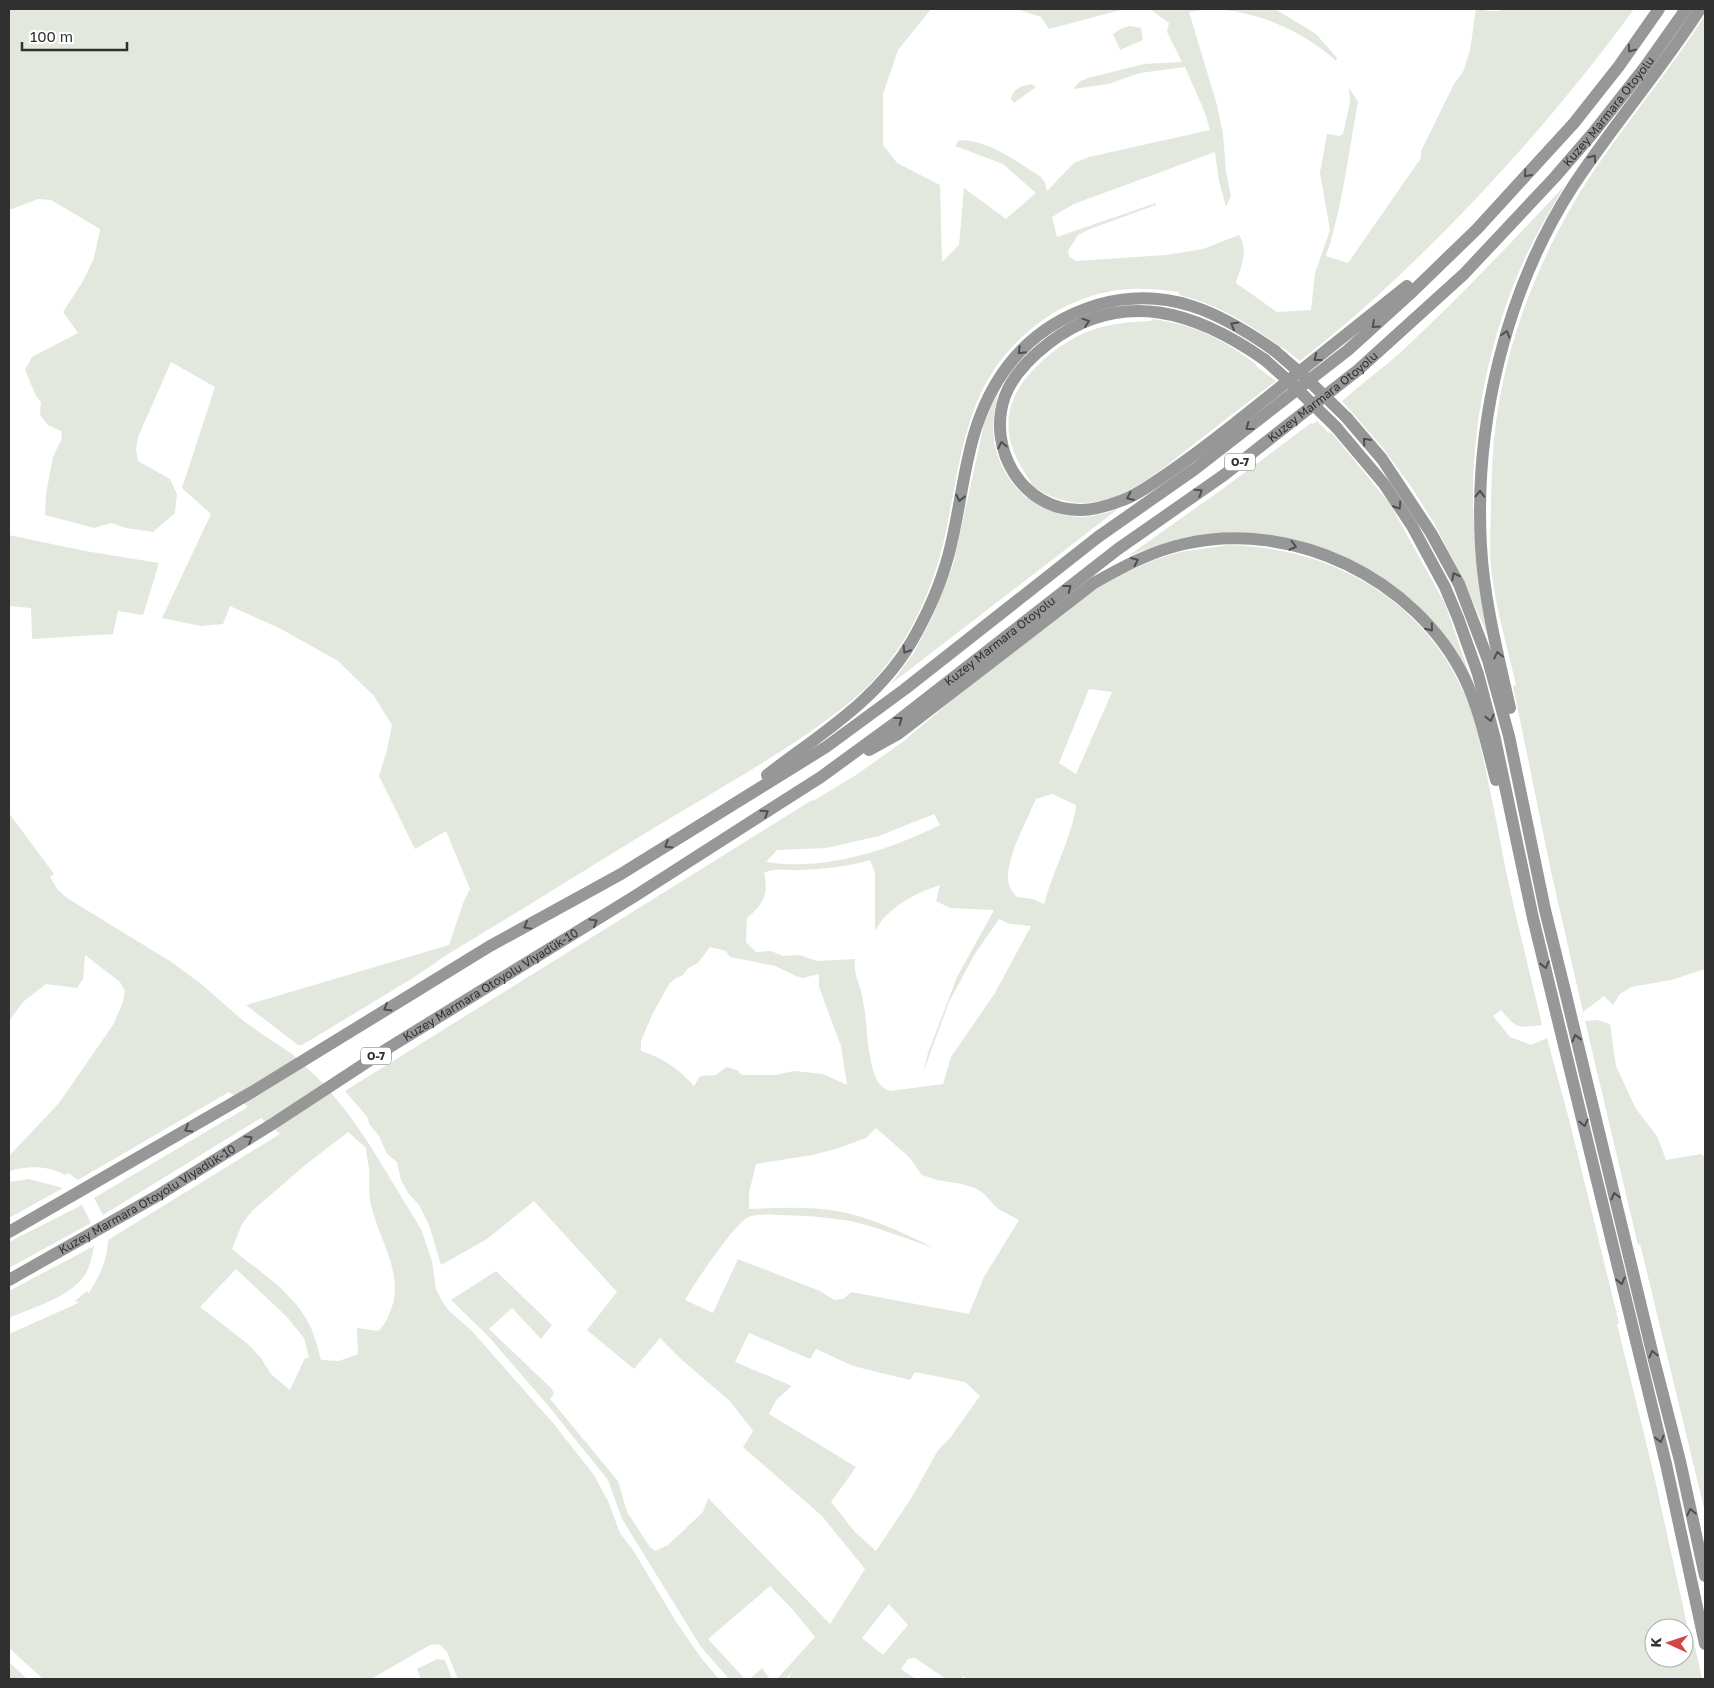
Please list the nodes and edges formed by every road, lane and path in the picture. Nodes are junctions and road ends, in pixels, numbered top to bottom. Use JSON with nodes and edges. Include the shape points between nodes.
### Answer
{"nodes":[{"id":1,"x":1659,"y":9,"type":"edge"},
{"id":2,"x":1686,"y":9,"type":"edge"},
{"id":3,"x":1700,"y":9,"type":"edge"},
{"id":4,"x":1477,"y":229,"type":"junction"},
{"id":5,"x":821,"y":777,"type":"junction"},
{"id":6,"x":709,"y":819,"type":"junction"},
{"id":7,"x":724,"y":839,"type":"joint"},
{"id":8,"x":1545,"y":910,"type":"junction"},
{"id":9,"x":1533,"y":918,"type":"junction"},
{"id":10,"x":9,"y":1232,"type":"edge"},
{"id":11,"x":9,"y":1280,"type":"edge"},
{"id":12,"x":1705,"y":1576,"type":"edge"},
{"id":13,"x":1705,"y":1644,"type":"edge"}],
"edges":[{"from":1,"to":4,"type":"highway","name":"Kuzey Marmara Otoyolu","number":"O-7","one_way":true,"via":[[1574,123]]},
{"from":5,"to":2,"type":"highway","name":"Kuzey Marmara Otoyolu","number":"O-7","one_way":true,"via":[[914,709],[1118,549],[1224,475],[1358,370],[1464,274],[1555,177],[1645,67]]},
{"from":8,"to":3,"type":"highway","one_way":true,"via":[[1514,726],[1491,621],[1481,547],[1482,456],[1490,404],[1515,306],[1552,224],[1572,187]]},
{"from":4,"to":6,"type":"highway","name":"Kuzey Marmara Otoyolu","number":"O-7","one_way":true,"via":[[1348,350],[1270,412],[1098,537],[826,747]]},
{"from":4,"to":9,"type":"highway","one_way":true,"bridge":true,"via":[[1191,458],[1126,499],[1082,510],[1065,508],[1039,498],[1015,476],[1003,450],[1000,431],[1006,395],[1023,366],[1062,333],[1080,324],[1122,312],[1170,314],[1215,329],[1264,360],[1293,385],[1336,427],[1384,484],[1412,526],[1445,587],[1470,647],[1487,706]]},
{"from":7,"to":5,"type":"highway","name":"Kuzey Marmara Otoyolu","number":"O-7","one_way":true},
{"from":5,"to":9,"type":"highway","one_way":true,"via":[[898,734],[1094,583],[1128,564],[1184,544],[1223,538],[1290,544],[1328,556],[1380,583],[1423,620],[1445,647],[1478,710]]},
{"from":8,"to":6,"type":"highway","one_way":true,"bridge":true,"via":[[1509,736],[1488,660],[1449,566],[1421,516],[1382,459],[1347,418],[1275,352],[1216,315],[1186,304],[1158,299],[1123,299],[1068,316],[1051,325],[1008,364],[984,405],[974,437],[944,572],[930,606],[902,657],[852,712]]},
{"from":6,"to":10,"type":"highway","number":"O-7","one_way":true,"via":[[621,874],[490,946],[252,1092]]},
{"from":11,"to":7,"type":"highway","name":"Kuzey Marmara Otoyolu Viyadük-10","number":"O-7","one_way":true,"via":[[157,1196]]},
{"from":12,"to":8,"type":"highway","one_way":true,"via":[[1680,1461]]},
{"from":9,"to":13,"type":"highway","one_way":true,"via":[[1666,1464]]}]}
